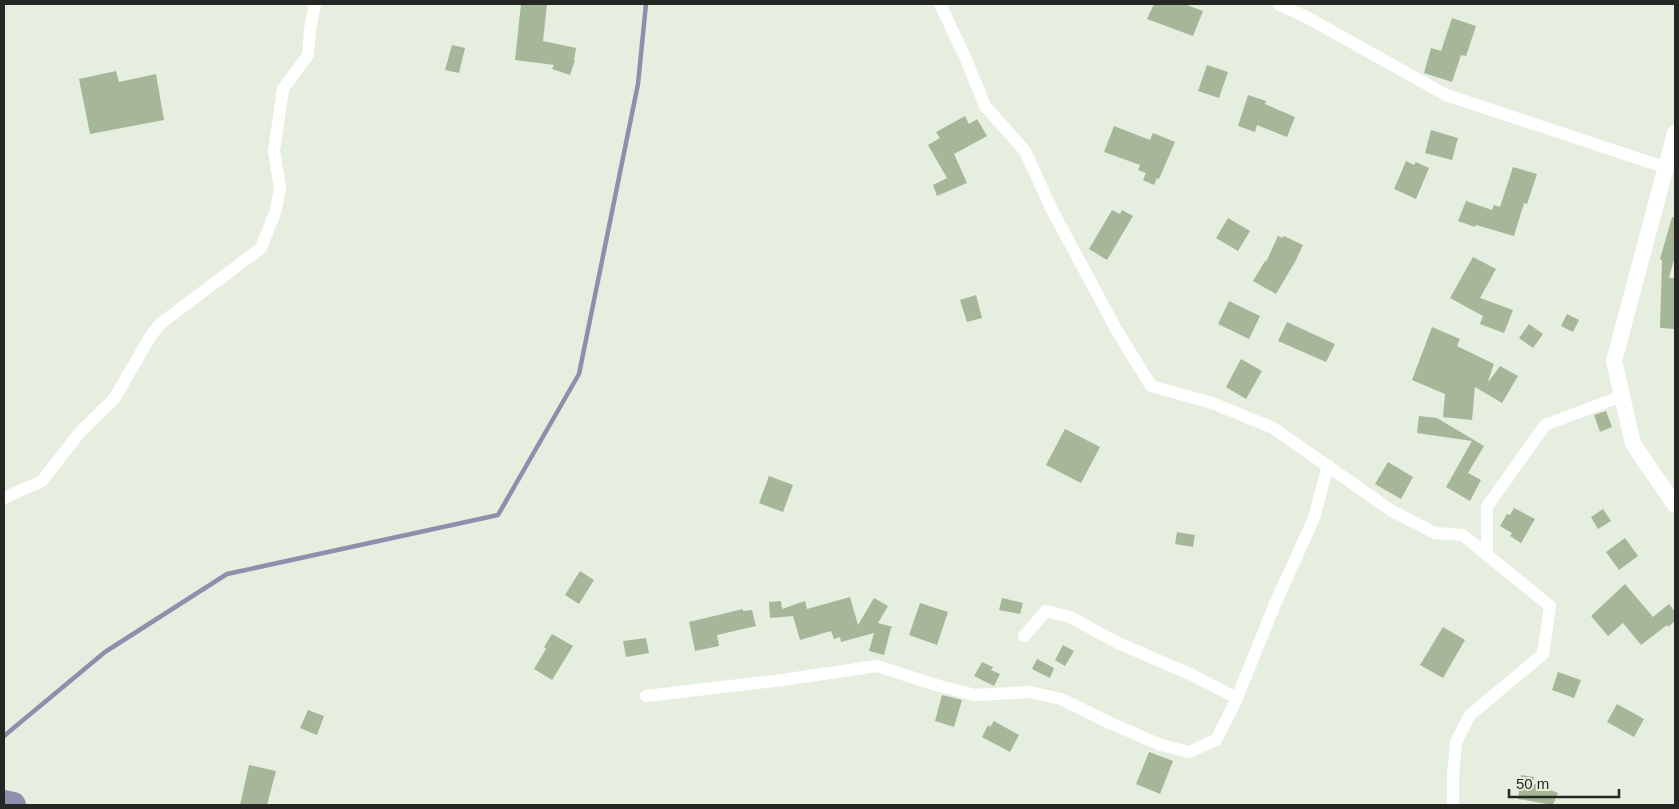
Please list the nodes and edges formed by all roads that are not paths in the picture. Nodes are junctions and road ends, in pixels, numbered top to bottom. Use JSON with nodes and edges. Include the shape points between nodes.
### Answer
{"nodes":[{"id":1,"x":314,"y":4,"type":"edge"},
{"id":2,"x":940,"y":4,"type":"edge"},
{"id":3,"x":1278,"y":4,"type":"edge"},
{"id":4,"x":1675,"y":132,"type":"edge"},
{"id":5,"x":1667,"y":168,"type":"junction"},
{"id":6,"x":1622,"y":396,"type":"junction"},
{"id":7,"x":1328,"y":465,"type":"junction"},
{"id":8,"x":4,"y":498,"type":"edge"},
{"id":9,"x":1675,"y":505,"type":"edge"},
{"id":10,"x":1487,"y":555,"type":"junction"},
{"id":11,"x":1024,"y":636,"type":"dead end"},
{"id":12,"x":646,"y":696,"type":"dead end"},
{"id":13,"x":1237,"y":698,"type":"junction"},
{"id":14,"x":1453,"y":805,"type":"edge"}],
"edges":[{"from":1,"to":8,"type":"street","via":[[308,55],[283,89],[274,152],[280,188],[276,210],[261,248],[160,324],[114,399],[80,432],[42,481]]},
{"from":2,"to":7,"type":"street","via":[[985,106],[1025,152],[1052,210],[1116,329],[1151,386],[1212,403],[1274,428]]},
{"from":3,"to":5,"type":"street","via":[[1446,96]]},
{"from":4,"to":5,"type":"street"},
{"from":5,"to":6,"type":"street","via":[[1614,361]]},
{"from":6,"to":9,"type":"street","via":[[1633,444]]},
{"from":6,"to":10,"type":"street","via":[[1545,425],[1487,507]]},
{"from":7,"to":10,"type":"street","via":[[1392,511],[1435,533],[1463,536]]},
{"from":7,"to":13,"type":"street","via":[[1314,518]]},
{"from":10,"to":14,"type":"street","via":[[1550,606],[1543,654],[1470,715],[1456,742]]},
{"from":11,"to":13,"type":"street","via":[[1046,611],[1070,617]]},
{"from":12,"to":13,"type":"street","via":[[877,666],[975,695],[1030,692],[1061,699],[1161,746],[1189,752],[1216,740]]}]}
